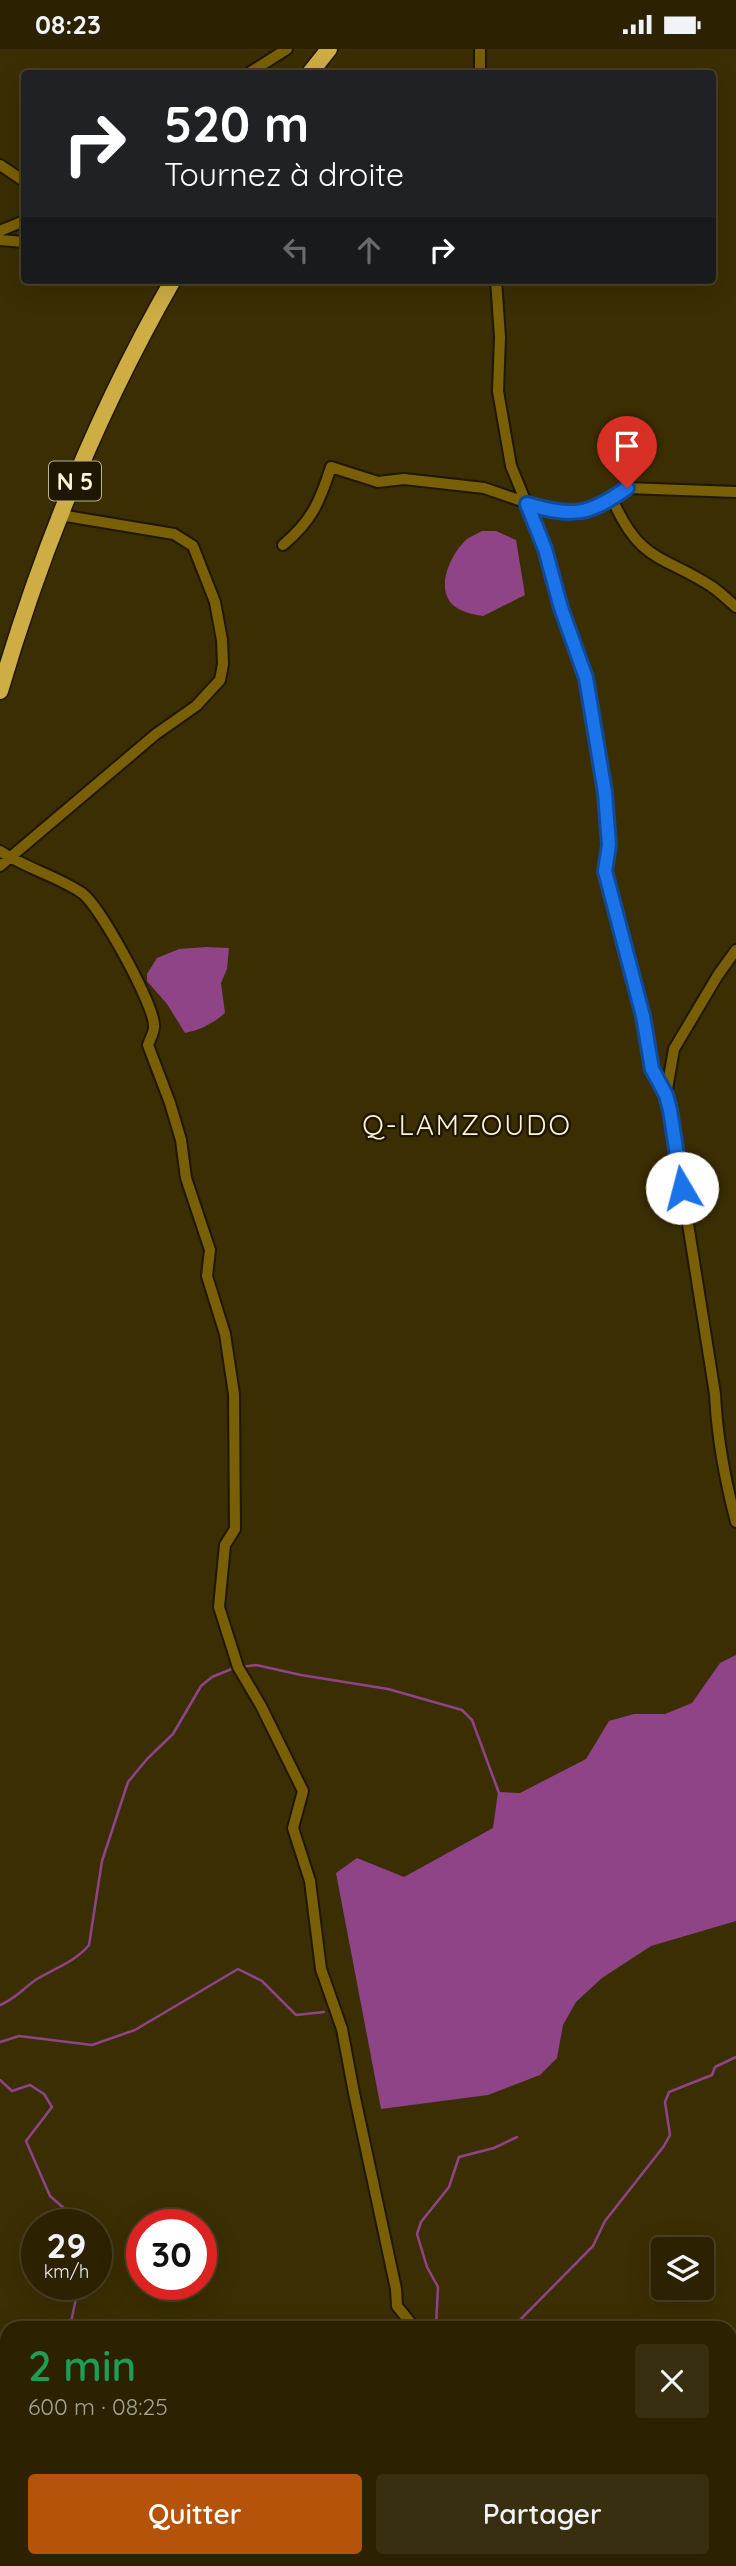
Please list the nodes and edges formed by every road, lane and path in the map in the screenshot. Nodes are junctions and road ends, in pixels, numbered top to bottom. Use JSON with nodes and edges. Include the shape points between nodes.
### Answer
{"nodes":[{"id":1,"x":287,"y":49,"type":"edge"},
{"id":2,"x":328,"y":49,"type":"edge"},
{"id":3,"x":480,"y":49,"type":"edge"},
{"id":4,"x":254,"y":70,"type":"edge"},
{"id":5,"x":312,"y":70,"type":"edge"},
{"id":6,"x":480,"y":70,"type":"edge"},
{"id":7,"x":0,"y":165,"type":"edge"},
{"id":8,"x":21,"y":179,"type":"edge"},
{"id":9,"x":21,"y":222,"type":"edge"},
{"id":10,"x":0,"y":231,"type":"edge"},
{"id":11,"x":0,"y":240,"type":"edge"},
{"id":12,"x":21,"y":241,"type":"edge"},
{"id":13,"x":171,"y":284,"type":"edge"},
{"id":14,"x":496,"y":284,"type":"edge"},
{"id":15,"x":736,"y":492,"type":"edge"},
{"id":16,"x":608,"y":502,"type":"junction"},
{"id":17,"x":527,"y":504,"type":"junction"},
{"id":18,"x":60,"y":515,"type":"junction"},
{"id":19,"x":283,"y":545,"type":"dead end"},
{"id":20,"x":736,"y":607,"type":"edge"},
{"id":21,"x":0,"y":691,"type":"edge"},
{"id":22,"x":0,"y":851,"type":"edge"},
{"id":23,"x":10,"y":858,"type":"junction"},
{"id":24,"x":0,"y":866,"type":"edge"},
{"id":25,"x":736,"y":950,"type":"edge"},
{"id":26,"x":666,"y":1095,"type":"junction"},
{"id":27,"x":736,"y":1523,"type":"edge"},
{"id":28,"x":409,"y":2321,"type":"edge"}],
"edges":[{"from":1,"to":4,"type":"street"},
{"from":2,"to":5,"type":"highway"},
{"from":3,"to":6,"type":"street"},
{"from":7,"to":8,"type":"street"},
{"from":9,"to":10,"type":"street"},
{"from":11,"to":12,"type":"street"},
{"from":13,"to":18,"type":"highway","number":"N 5","via":[[139,339]]},
{"from":14,"to":17,"type":"street","via":[[498,391],[511,466]]},
{"from":15,"to":16,"type":"street","via":[[627,488]]},
{"from":16,"to":17,"type":"street","via":[[578,514]]},
{"from":16,"to":20,"type":"street","via":[[614,503],[624,526],[642,548],[712,586]]},
{"from":17,"to":19,"type":"street","via":[[484,488],[404,479],[378,482],[331,467],[319,504],[300,531]]},
{"from":17,"to":26,"type":"street","via":[[586,678],[605,793],[609,845],[605,871],[652,1069]]},
{"from":18,"to":21,"type":"highway","number":"N 5"},
{"from":18,"to":23,"type":"street","via":[[174,534],[193,546],[215,602],[223,664],[220,680],[196,706],[156,734]]},
{"from":22,"to":23,"type":"street"},
{"from":23,"to":24,"type":"street"},
{"from":23,"to":28,"type":"street","via":[[83,894],[96,908],[152,1012],[155,1027],[148,1045],[170,1103],[186,1178],[210,1250],[207,1276],[225,1334],[234,1394],[235,1528],[225,1545],[219,1607],[237,1667],[303,1791],[293,1828],[310,1881],[321,1969],[342,2029],[397,2306]]},
{"from":25,"to":26,"type":"street","via":[[674,1049]]},
{"from":26,"to":27,"type":"street","via":[[718,1436]]}]}
